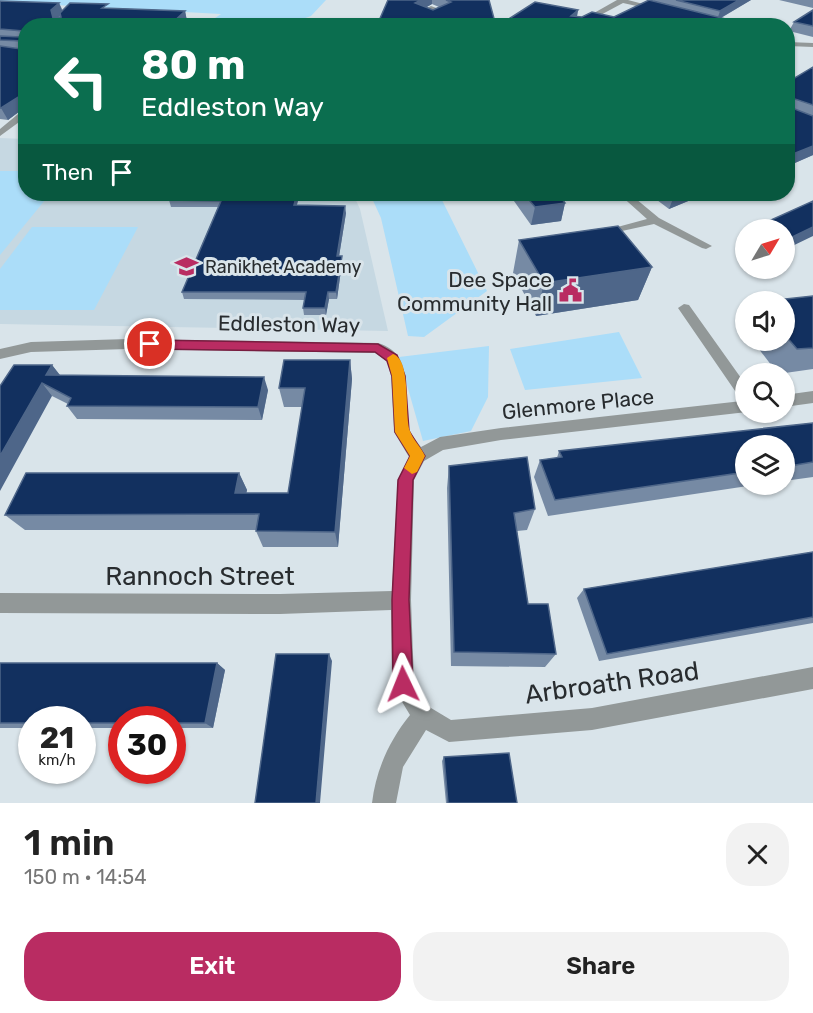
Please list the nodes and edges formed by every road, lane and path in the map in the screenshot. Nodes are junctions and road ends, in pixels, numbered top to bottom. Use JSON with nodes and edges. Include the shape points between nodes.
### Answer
{"nodes":[{"id":1,"x":621,"y":0,"type":"edge"},
{"id":2,"x":669,"y":12,"type":"edge"},
{"id":3,"x":588,"y":18,"type":"edge"},
{"id":4,"x":795,"y":44,"type":"edge"},
{"id":5,"x":813,"y":45,"type":"edge"},
{"id":6,"x":18,"y":118,"type":"edge"},
{"id":7,"x":0,"y":133,"type":"edge"},
{"id":8,"x":632,"y":201,"type":"edge"},
{"id":9,"x":655,"y":220,"type":"junction"},
{"id":10,"x":589,"y":236,"type":"edge"},
{"id":11,"x":706,"y":246,"type":"dead end"},
{"id":12,"x":684,"y":308,"type":"dead end"},
{"id":13,"x":0,"y":354,"type":"edge"},
{"id":14,"x":735,"y":380,"type":"edge"},
{"id":15,"x":813,"y":397,"type":"edge"},
{"id":16,"x":795,"y":399,"type":"edge"},
{"id":17,"x":735,"y":408,"type":"edge"},
{"id":18,"x":418,"y":456,"type":"junction"},
{"id":19,"x":401,"y":600,"type":"junction"},
{"id":20,"x":0,"y":603,"type":"edge"},
{"id":21,"x":813,"y":678,"type":"edge"},
{"id":22,"x":423,"y":716,"type":"junction"},
{"id":23,"x":384,"y":803,"type":"edge"}],
"edges":[{"from":1,"to":2,"type":"street"},
{"from":1,"to":3,"type":"street"},
{"from":4,"to":5,"type":"street"},
{"from":6,"to":7,"type":"street"},
{"from":8,"to":9,"type":"street"},
{"from":9,"to":10,"type":"street"},
{"from":9,"to":11,"type":"street"},
{"from":12,"to":14,"type":"street"},
{"from":13,"to":18,"type":"street","name":"Eddleston Way","via":[[31,346],[128,344],[378,348],[393,358],[402,432]]},
{"from":15,"to":16,"type":"street"},
{"from":17,"to":18,"type":"street","name":"Glenmore Place","via":[[501,434],[440,444]]},
{"from":18,"to":19,"type":"street","via":[[405,480]]},
{"from":19,"to":20,"type":"street","name":"Rannoch Street","via":[[280,604]]},
{"from":19,"to":22,"type":"street","via":[[403,684]]},
{"from":21,"to":22,"type":"street","name":"Arbroath Road","via":[[592,719],[449,731]]},
{"from":22,"to":23,"type":"street","via":[[399,744]]}]}
